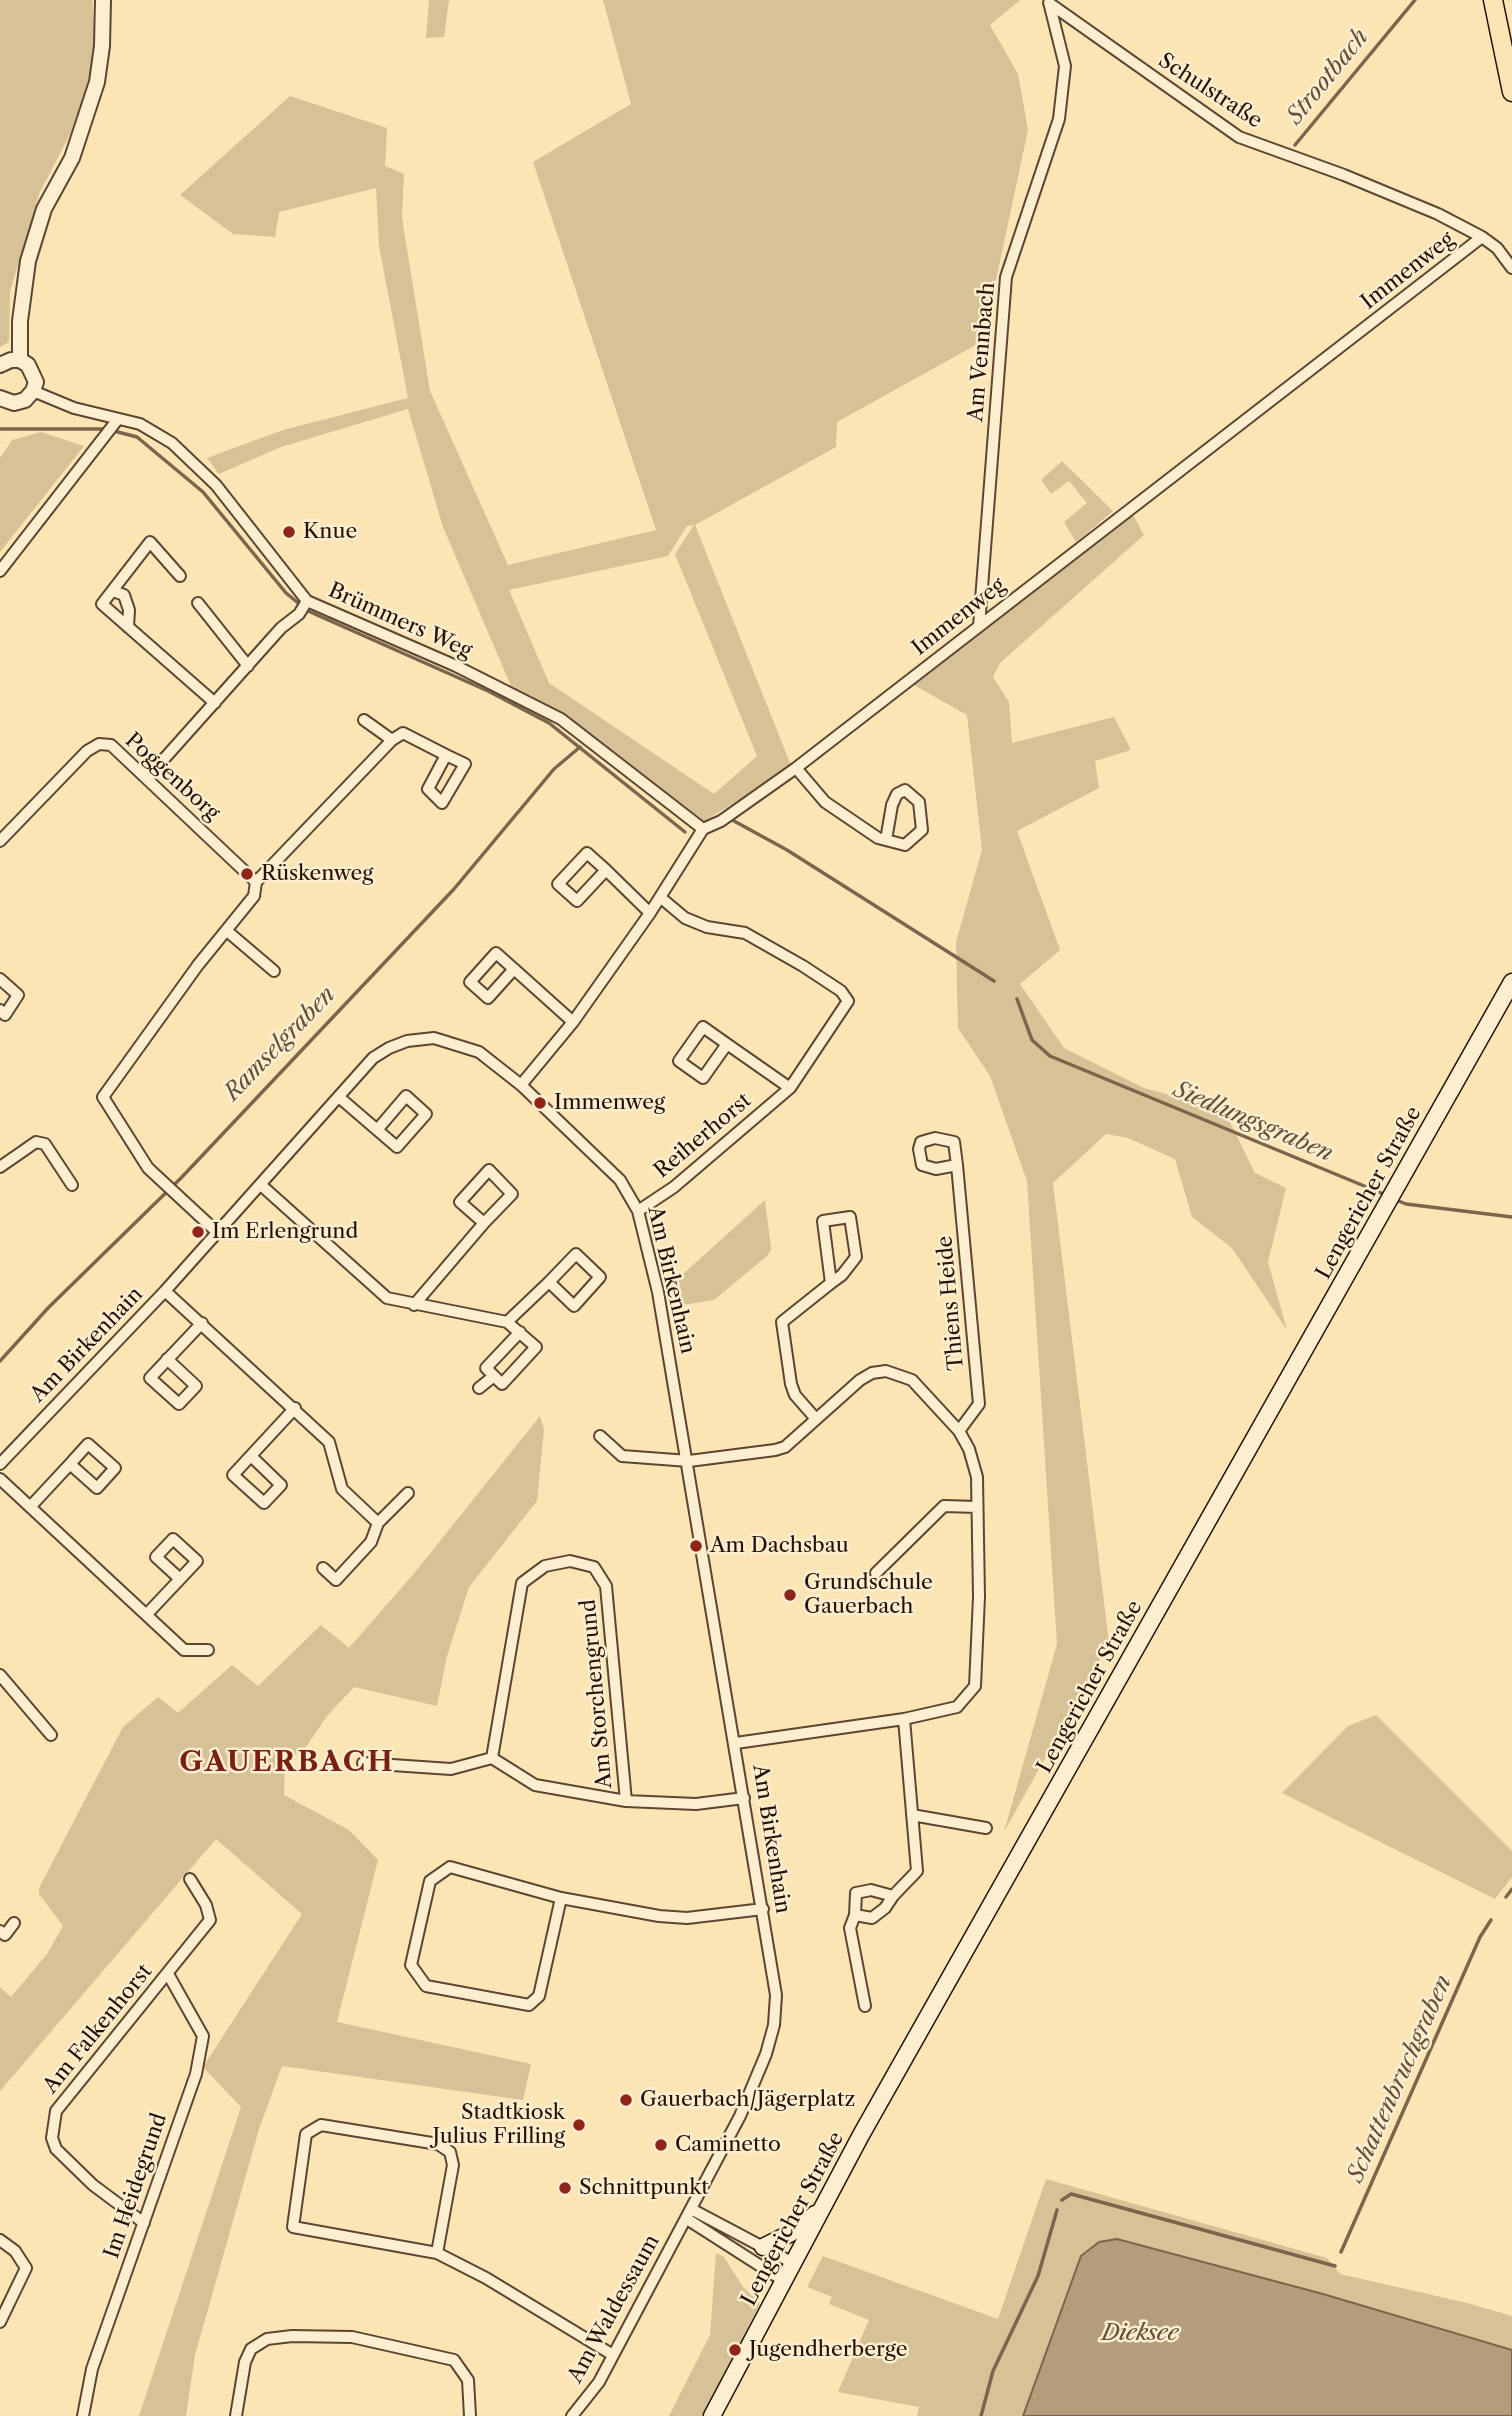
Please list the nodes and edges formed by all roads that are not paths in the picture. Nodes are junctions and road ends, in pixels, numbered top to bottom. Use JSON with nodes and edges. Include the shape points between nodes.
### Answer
{"nodes":[{"id":1,"x":103,"y":0,"type":"edge"},
{"id":2,"x":1493,"y":0,"type":"edge"},
{"id":3,"x":1049,"y":3,"type":"edge"},
{"id":4,"x":1512,"y":92,"type":"edge"},
{"id":5,"x":1482,"y":237,"type":"junction"},
{"id":6,"x":1512,"y":268,"type":"edge"},
{"id":7,"x":20,"y":360,"type":"junction"},
{"id":8,"x":0,"y":365,"type":"edge"},
{"id":9,"x":33,"y":391,"type":"junction"},
{"id":10,"x":1,"y":400,"type":"edge"},
{"id":11,"x":117,"y":421,"type":"junction"},
{"id":12,"x":0,"y":571,"type":"edge"},
{"id":13,"x":180,"y":576,"type":"dead end"},
{"id":14,"x":113,"y":591,"type":"junction"},
{"id":15,"x":307,"y":602,"type":"junction"},
{"id":16,"x":198,"y":603,"type":"dead end"},
{"id":17,"x":979,"y":626,"type":"junction"},
{"id":18,"x":128,"y":627,"type":"junction"},
{"id":19,"x":248,"y":666,"type":"junction"},
{"id":20,"x":215,"y":703,"type":"junction"},
{"id":21,"x":364,"y":720,"type":"dead end"},
{"id":22,"x":392,"y":740,"type":"junction"},
{"id":23,"x":446,"y":755,"type":"dead end"},
{"id":24,"x":796,"y":768,"type":"junction"},
{"id":25,"x":147,"y":778,"type":"junction"},
{"id":26,"x":703,"y":828,"type":"junction"},
{"id":27,"x":886,"y":839,"type":"junction"},
{"id":28,"x":0,"y":841,"type":"edge"},
{"id":29,"x":606,"y":870,"type":"junction"},
{"id":30,"x":256,"y":882,"type":"junction"},
{"id":31,"x":660,"y":897,"type":"junction"},
{"id":32,"x":650,"y":913,"type":"junction"},
{"id":33,"x":227,"y":931,"type":"junction"},
{"id":34,"x":514,"y":969,"type":"dead end"},
{"id":35,"x":274,"y":971,"type":"dead end"},
{"id":36,"x":0,"y":979,"type":"edge"},
{"id":37,"x":1512,"y":982,"type":"edge"},
{"id":38,"x":0,"y":1010,"type":"edge"},
{"id":39,"x":573,"y":1021,"type":"junction"},
{"id":40,"x":727,"y":1044,"type":"junction"},
{"id":41,"x":521,"y":1085,"type":"junction"},
{"id":42,"x":790,"y":1088,"type":"junction"},
{"id":43,"x":340,"y":1098,"type":"junction"},
{"id":44,"x":377,"y":1130,"type":"junction"},
{"id":45,"x":957,"y":1165,"type":"dead end"},
{"id":46,"x":0,"y":1167,"type":"edge"},
{"id":47,"x":72,"y":1185,"type":"dead end"},
{"id":48,"x":261,"y":1185,"type":"junction"},
{"id":49,"x":638,"y":1211,"type":"junction"},
{"id":50,"x":484,"y":1223,"type":"junction"},
{"id":51,"x":217,"y":1232,"type":"junction"},
{"id":52,"x":549,"y":1282,"type":"junction"},
{"id":53,"x":831,"y":1283,"type":"junction"},
{"id":54,"x":165,"y":1291,"type":"junction"},
{"id":55,"x":414,"y":1306,"type":"junction"},
{"id":56,"x":202,"y":1322,"type":"junction"},
{"id":57,"x":507,"y":1322,"type":"junction"},
{"id":58,"x":520,"y":1332,"type":"junction"},
{"id":59,"x":167,"y":1359,"type":"dead end"},
{"id":60,"x":494,"y":1376,"type":"junction"},
{"id":61,"x":479,"y":1388,"type":"dead end"},
{"id":62,"x":295,"y":1408,"type":"junction"},
{"id":63,"x":816,"y":1419,"type":"junction"},
{"id":64,"x":959,"y":1430,"type":"junction"},
{"id":65,"x":600,"y":1436,"type":"dead end"},
{"id":66,"x":251,"y":1456,"type":"junction"},
{"id":67,"x":689,"y":1461,"type":"junction"},
{"id":68,"x":0,"y":1464,"type":"edge"},
{"id":69,"x":69,"y":1464,"type":"dead end"},
{"id":70,"x":0,"y":1479,"type":"edge"},
{"id":71,"x":408,"y":1493,"type":"dead end"},
{"id":72,"x":31,"y":1506,"type":"junction"},
{"id":73,"x":977,"y":1507,"type":"junction"},
{"id":74,"x":378,"y":1524,"type":"junction"},
{"id":75,"x":323,"y":1568,"type":"dead end"},
{"id":76,"x":876,"y":1573,"type":"dead end"},
{"id":77,"x":180,"y":1579,"type":"dead end"},
{"id":78,"x":147,"y":1614,"type":"junction"},
{"id":79,"x":208,"y":1650,"type":"dead end"},
{"id":80,"x":0,"y":1675,"type":"edge"},
{"id":81,"x":904,"y":1720,"type":"junction"},
{"id":82,"x":51,"y":1735,"type":"dead end"},
{"id":83,"x":736,"y":1743,"type":"junction"},
{"id":84,"x":492,"y":1758,"type":"junction"},
{"id":85,"x":363,"y":1763,"type":"dead end"},
{"id":86,"x":744,"y":1798,"type":"junction"},
{"id":87,"x":626,"y":1801,"type":"junction"},
{"id":88,"x":912,"y":1815,"type":"junction"},
{"id":89,"x":986,"y":1828,"type":"dead end"},
{"id":90,"x":190,"y":1879,"type":"dead end"},
{"id":91,"x":892,"y":1896,"type":"junction"},
{"id":92,"x":561,"y":1898,"type":"junction"},
{"id":93,"x":763,"y":1909,"type":"junction"},
{"id":94,"x":855,"y":1915,"type":"junction"},
{"id":95,"x":14,"y":1923,"type":"dead end"},
{"id":96,"x":0,"y":1931,"type":"edge"},
{"id":97,"x":168,"y":1974,"type":"junction"},
{"id":98,"x":865,"y":2006,"type":"dead end"},
{"id":99,"x":824,"y":2205,"type":"junction"},
{"id":100,"x":689,"y":2214,"type":"junction"},
{"id":101,"x":144,"y":2223,"type":"junction"},
{"id":102,"x":0,"y":2240,"type":"edge"},
{"id":103,"x":763,"y":2246,"type":"junction"},
{"id":104,"x":437,"y":2253,"type":"junction"},
{"id":105,"x":793,"y":2263,"type":"junction"},
{"id":106,"x":784,"y":2281,"type":"junction"},
{"id":107,"x":0,"y":2322,"type":"edge"},
{"id":108,"x":613,"y":2355,"type":"junction"},
{"id":109,"x":83,"y":2416,"type":"edge"},
{"id":110,"x":236,"y":2416,"type":"edge"},
{"id":111,"x":470,"y":2416,"type":"edge"},
{"id":112,"x":572,"y":2416,"type":"edge"},
{"id":113,"x":712,"y":2416,"type":"edge"}],
"edges":[{"from":1,"to":7,"type":"street","via":[[97,82],[72,158],[44,209],[28,261]]},
{"from":2,"to":4,"type":"main road"},
{"from":3,"to":5,"type":"street","name":"Schulstraße","via":[[1239,137],[1344,175]]},
{"from":3,"to":17,"type":"street","name":"Am Vennbach","via":[[1065,66],[1059,119],[1006,277]]},
{"from":5,"to":6,"type":"street","name":"Schulstraße"},
{"from":5,"to":17,"type":"street","name":"Immenweg"},
{"from":7,"to":8,"type":"street"},
{"from":7,"to":9,"type":"street","via":[[34,373]]},
{"from":9,"to":10,"type":"street","via":[[25,400]]},
{"from":9,"to":11,"type":"street","name":"Brümmers Weg"},
{"from":11,"to":12,"type":"street"},
{"from":11,"to":15,"type":"street","name":"Brümmers Weg","via":[[140,424],[172,443],[216,485]]},
{"from":13,"to":14,"type":"street","via":[[150,542]]},
{"from":14,"to":18,"type":"street","via":[[124,595]]},
{"from":14,"to":18,"type":"street","via":[[102,604]]},
{"from":15,"to":19,"type":"street"},
{"from":15,"to":26,"type":"street","name":"Brümmers Weg","via":[[469,672],[561,719]]},
{"from":16,"to":19,"type":"street"},
{"from":17,"to":24,"type":"street","name":"Immenweg"},
{"from":18,"to":20,"type":"street"},
{"from":19,"to":20,"type":"street"},
{"from":20,"to":25,"type":"street"},
{"from":21,"to":22,"type":"street"},
{"from":22,"to":23,"type":"street","via":[[403,733]]},
{"from":22,"to":30,"type":"street"},
{"from":24,"to":26,"type":"street","name":"Immenweg","via":[[721,821]]},
{"from":24,"to":27,"type":"street","via":[[825,802]]},
{"from":25,"to":28,"type":"street","name":"Poggenborg","via":[[111,746],[99,744]]},
{"from":25,"to":30,"type":"street","name":"Poggenborg"},
{"from":26,"to":31,"type":"street"},
{"from":27,"to":27,"type":"street","via":[[905,845],[922,830],[919,802],[905,790],[892,805]]},
{"from":29,"to":29,"type":"street","via":[[577,901],[558,884],[587,853]]},
{"from":29,"to":32,"type":"street"},
{"from":30,"to":33,"type":"street","via":[[254,896]]},
{"from":31,"to":32,"type":"street"},
{"from":31,"to":42,"type":"street","name":"Reiherhorst","via":[[685,918],[756,939],[841,991],[848,1001]]},
{"from":32,"to":39,"type":"street"},
{"from":33,"to":35,"type":"street"},
{"from":33,"to":51,"type":"street","via":[[103,1097],[148,1168]]},
{"from":34,"to":39,"type":"street"},
{"from":36,"to":38,"type":"street","via":[[18,995],[5,1015]]},
{"from":37,"to":99,"type":"main road","name":"Lengericher Straße"},
{"from":39,"to":41,"type":"street"},
{"from":40,"to":40,"type":"street","name":"Reiherhorst","via":[[703,1078],[679,1061],[703,1027]]},
{"from":40,"to":42,"type":"street","name":"Reiherhorst"},
{"from":41,"to":43,"type":"street","name":"Am Birkenhain","via":[[479,1052],[434,1038],[407,1041],[373,1058]]},
{"from":41,"to":49,"type":"street","name":"Am Birkenhain","via":[[620,1180]]},
{"from":42,"to":49,"type":"street","name":"Reiherhorst","via":[[674,1187]]},
{"from":43,"to":44,"type":"street"},
{"from":43,"to":48,"type":"street","name":"Am Birkenhain"},
{"from":44,"to":44,"type":"street","via":[[397,1147],[426,1114],[406,1096]]},
{"from":45,"to":64,"type":"street","name":"Thiens Heide","via":[[979,1404]]},
{"from":46,"to":47,"type":"street","via":[[36,1142],[46,1144]]},
{"from":48,"to":51,"type":"street","name":"Am Birkenhain"},
{"from":48,"to":55,"type":"street","via":[[387,1298]]},
{"from":49,"to":67,"type":"street","name":"Am Birkenhain","via":[[659,1292]]},
{"from":50,"to":50,"type":"street","via":[[460,1202],[489,1170],[512,1194]]},
{"from":50,"to":55,"type":"street"},
{"from":51,"to":54,"type":"street","name":"Am Birkenhain"},
{"from":52,"to":52,"type":"street","via":[[574,1306],[600,1276],[576,1254]]},
{"from":52,"to":57,"type":"street"},
{"from":53,"to":53,"type":"street","via":[[856,1257],[850,1217],[823,1221]]},
{"from":53,"to":63,"type":"street","via":[[782,1322],[791,1384]]},
{"from":54,"to":56,"type":"street"},
{"from":54,"to":68,"type":"street","name":"Am Birkenhain"},
{"from":55,"to":57,"type":"street"},
{"from":56,"to":59,"type":"street"},
{"from":56,"to":62,"type":"street"},
{"from":57,"to":58,"type":"street"},
{"from":58,"to":60,"type":"street","via":[[486,1368]]},
{"from":58,"to":60,"type":"street","via":[[536,1347],[502,1384]]},
{"from":60,"to":61,"type":"street"},
{"from":62,"to":66,"type":"street"},
{"from":62,"to":74,"type":"street","via":[[329,1442],[342,1489]]},
{"from":63,"to":64,"type":"street","name":"Thiens Heide","via":[[860,1380],[886,1371],[912,1380]]},
{"from":63,"to":67,"type":"street","name":"Thiens Heide","via":[[785,1447]]},
{"from":64,"to":73,"type":"street","name":"Thiens Heide","via":[[977,1477]]},
{"from":65,"to":67,"type":"street","via":[[622,1456]]},
{"from":66,"to":66,"type":"street","via":[[233,1475],[264,1503],[281,1485]]},
{"from":67,"to":83,"type":"street","name":"Am Birkenhain"},
{"from":69,"to":72,"type":"street"},
{"from":70,"to":72,"type":"street"},
{"from":71,"to":74,"type":"street"},
{"from":72,"to":78,"type":"street"},
{"from":73,"to":76,"type":"street","via":[[944,1506]]},
{"from":73,"to":81,"type":"street","name":"Thiens Heide","via":[[975,1686],[957,1707]]},
{"from":74,"to":75,"type":"street","via":[[371,1542],[336,1580]]},
{"from":77,"to":78,"type":"street"},
{"from":78,"to":79,"type":"street","via":[[184,1650]]},
{"from":80,"to":82,"type":"street"},
{"from":81,"to":83,"type":"street","name":"Thiens Heide"},
{"from":81,"to":88,"type":"street"},
{"from":83,"to":86,"type":"street","name":"Am Birkenhain"},
{"from":84,"to":85,"type":"street","via":[[451,1769]]},
{"from":84,"to":87,"type":"street","name":"Am Storchengrund","via":[[535,1784]]},
{"from":84,"to":87,"type":"street","name":"Am Storchengrund","via":[[522,1583],[545,1566],[570,1561],[594,1567],[606,1586]]},
{"from":86,"to":87,"type":"street","name":"Am Storchengrund","via":[[696,1804]]},
{"from":86,"to":93,"type":"street","name":"Am Birkenhain"},
{"from":88,"to":89,"type":"street"},
{"from":88,"to":91,"type":"street","via":[[916,1871]]},
{"from":90,"to":97,"type":"street","name":"Am Falkenhorst","via":[[210,1920]]},
{"from":91,"to":94,"type":"street","via":[[872,1918]]},
{"from":91,"to":94,"type":"street","via":[[871,1890],[856,1893]]},
{"from":92,"to":92,"type":"street","via":[[539,1996],[529,2005],[426,1986],[411,1965],[430,1881],[450,1867]]},
{"from":92,"to":93,"type":"street","via":[[687,1918]]},
{"from":93,"to":100,"type":"street","name":"Am Birkenhain","via":[[776,1995],[774,2025],[740,2116]]},
{"from":94,"to":98,"type":"street","via":[[850,1928]]},
{"from":95,"to":96,"type":"street","via":[[5,1935]]},
{"from":97,"to":101,"type":"street","name":"Im Heidegrund","via":[[203,2036],[196,2074]]},
{"from":97,"to":101,"type":"street","name":"Am Falkenhorst","via":[[56,2111],[52,2138],[55,2149],[93,2185]]},
{"from":99,"to":103,"type":"main road","via":[[805,2224]]},
{"from":99,"to":105,"type":"main road","name":"Lengericher Straße"},
{"from":100,"to":103,"type":"street"},
{"from":100,"to":106,"type":"street"},
{"from":100,"to":108,"type":"street","name":"Am Waldessaum"},
{"from":101,"to":109,"type":"street","name":"Im Heidegrund","via":[[92,2369]]},
{"from":102,"to":107,"type":"street","via":[[15,2251],[26,2268]]},
{"from":103,"to":105,"type":"street"},
{"from":104,"to":104,"type":"street","via":[[293,2227],[306,2134],[321,2125],[438,2144],[450,2152],[453,2165]]},
{"from":104,"to":108,"type":"street"},
{"from":105,"to":106,"type":"main road","name":"Lengericher Straße"},
{"from":106,"to":113,"type":"main road","name":"Lengericher Straße"},
{"from":108,"to":112,"type":"street","name":"Am Waldessaum"},
{"from":110,"to":111,"type":"street","via":[[251,2349],[267,2339],[292,2336],[352,2337],[454,2360],[468,2380]]}]}
